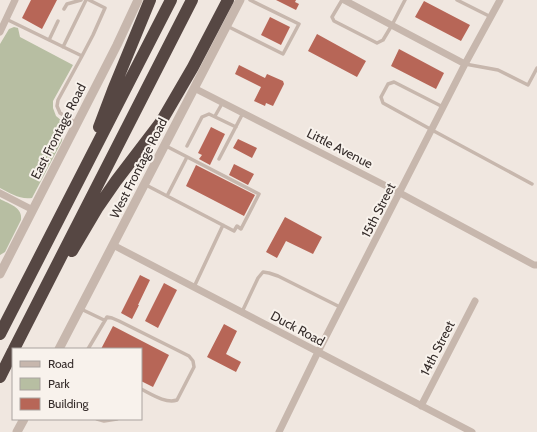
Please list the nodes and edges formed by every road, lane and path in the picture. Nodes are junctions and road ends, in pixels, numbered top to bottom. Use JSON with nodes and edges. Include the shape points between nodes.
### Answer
{"nodes":[{"id":1,"x":15,"y":0,"type":"edge"},
{"id":2,"x":81,"y":0,"type":"edge"},
{"id":3,"x":86,"y":0,"type":"edge"},
{"id":4,"x":89,"y":0,"type":"edge"},
{"id":5,"x":138,"y":0,"type":"edge"},
{"id":6,"x":150,"y":0,"type":"edge"},
{"id":7,"x":171,"y":0,"type":"edge"},
{"id":8,"x":192,"y":0,"type":"edge"},
{"id":9,"x":228,"y":0,"type":"edge"},
{"id":10,"x":240,"y":0,"type":"edge"},
{"id":11,"x":250,"y":0,"type":"edge"},
{"id":12,"x":345,"y":0,"type":"edge"},
{"id":13,"x":405,"y":0,"type":"edge"},
{"id":14,"x":457,"y":0,"type":"edge"},
{"id":15,"x":500,"y":0,"type":"edge"},
{"id":16,"x":64,"y":9,"type":"dead end"},
{"id":17,"x":491,"y":17,"type":"junction"},
{"id":18,"x":6,"y":19,"type":"junction"},
{"id":19,"x":58,"y":21,"type":"dead end"},
{"id":20,"x":392,"y":25,"type":"junction"},
{"id":21,"x":227,"y":26,"type":"junction"},
{"id":22,"x":0,"y":32,"type":"edge"},
{"id":23,"x":49,"y":40,"type":"junction"},
{"id":24,"x":63,"y":47,"type":"junction"},
{"id":25,"x":82,"y":56,"type":"junction"},
{"id":26,"x":465,"y":64,"type":"junction"},
{"id":27,"x":537,"y":68,"type":"edge"},
{"id":28,"x":194,"y":88,"type":"junction"},
{"id":29,"x":223,"y":102,"type":"junction"},
{"id":30,"x":444,"y":107,"type":"junction"},
{"id":31,"x":244,"y":112,"type":"junction"},
{"id":32,"x":215,"y":116,"type":"junction"},
{"id":33,"x":77,"y":123,"type":"junction"},
{"id":34,"x":236,"y":127,"type":"junction"},
{"id":35,"x":432,"y":130,"type":"junction"},
{"id":36,"x":165,"y":145,"type":"junction"},
{"id":37,"x":187,"y":146,"type":"dead end"},
{"id":38,"x":187,"y":157,"type":"junction"},
{"id":39,"x":219,"y":159,"type":"dead end"},
{"id":40,"x":88,"y":163,"type":"junction"},
{"id":41,"x":145,"y":184,"type":"junction"},
{"id":42,"x":532,"y":184,"type":"dead end"},
{"id":43,"x":0,"y":193,"type":"edge"},
{"id":44,"x":400,"y":193,"type":"junction"},
{"id":45,"x":167,"y":196,"type":"junction"},
{"id":46,"x":33,"y":210,"type":"junction"},
{"id":47,"x":223,"y":225,"type":"junction"},
{"id":48,"x":113,"y":245,"type":"junction"},
{"id":49,"x":58,"y":261,"type":"junction"},
{"id":50,"x":2,"y":264,"type":"edge"},
{"id":51,"x":537,"y":265,"type":"edge"},
{"id":52,"x":0,"y":274,"type":"edge"},
{"id":53,"x":194,"y":287,"type":"junction"},
{"id":54,"x":475,"y":301,"type":"dead end"},
{"id":55,"x":341,"y":307,"type":"junction"},
{"id":56,"x":80,"y":308,"type":"junction"},
{"id":57,"x":242,"y":312,"type":"junction"},
{"id":58,"x":104,"y":320,"type":"junction"},
{"id":59,"x":0,"y":334,"type":"edge"},
{"id":60,"x":15,"y":348,"type":"edge"},
{"id":61,"x":61,"y":348,"type":"edge"},
{"id":62,"x":89,"y":348,"type":"edge"},
{"id":63,"x":318,"y":352,"type":"junction"},
{"id":64,"x":12,"y":354,"type":"edge"},
{"id":65,"x":0,"y":377,"type":"edge"},
{"id":66,"x":142,"y":389,"type":"edge"},
{"id":67,"x":421,"y":406,"type":"junction"},
{"id":68,"x":24,"y":420,"type":"edge"},
{"id":69,"x":100,"y":420,"type":"edge"},
{"id":70,"x":110,"y":420,"type":"edge"},
{"id":71,"x":18,"y":432,"type":"edge"},
{"id":72,"x":279,"y":432,"type":"edge"},
{"id":73,"x":472,"y":432,"type":"edge"}],
"edges":[{"from":1,"to":18,"type":"street"},
{"from":2,"to":16,"type":"lane","via":[[67,4]]},
{"from":3,"to":24,"type":"lane"},
{"from":4,"to":25,"type":"lane","via":[[105,8]]},
{"from":5,"to":33,"type":"street","name":"East Frontage Road"},
{"from":6,"to":40,"type":"highway","via":[[88,155]]},
{"from":7,"to":40,"type":"highway"},
{"from":8,"to":49,"type":"highway"},
{"from":9,"to":49,"type":"highway","via":[[161,122],[98,207],[71,252]]},
{"from":10,"to":21,"type":"street","name":"West Frontage Road"},
{"from":11,"to":21,"type":"lane","via":[[299,24],[283,54]]},
{"from":12,"to":20,"type":"street"},
{"from":12,"to":20,"type":"lane","via":[[332,17],[334,21],[377,43]]},
{"from":13,"to":20,"type":"lane"},
{"from":14,"to":17,"type":"lane"},
{"from":15,"to":17,"type":"street","name":"15th Street"},
{"from":17,"to":26,"type":"street","name":"15th Street"},
{"from":18,"to":22,"type":"street"},
{"from":18,"to":23,"type":"lane"},
{"from":19,"to":23,"type":"lane"},
{"from":20,"to":26,"type":"street"},
{"from":21,"to":28,"type":"street","name":"West Frontage Road"},
{"from":23,"to":24,"type":"lane"},
{"from":24,"to":25,"type":"lane"},
{"from":25,"to":33,"type":"lane","via":[[57,106],[60,113]]},
{"from":26,"to":27,"type":"lane","via":[[498,70],[528,85]]},
{"from":26,"to":30,"type":"street","name":"15th Street"},
{"from":28,"to":29,"type":"street","name":"Little Avenue"},
{"from":28,"to":36,"type":"street","name":"West Frontage Road"},
{"from":29,"to":31,"type":"street","name":"Little Avenue"},
{"from":29,"to":32,"type":"lane"},
{"from":30,"to":35,"type":"street","name":"15th Street"},
{"from":30,"to":35,"type":"lane","via":[[394,82],[388,84],[381,97],[383,103]]},
{"from":31,"to":34,"type":"lane"},
{"from":31,"to":44,"type":"street","name":"Little Avenue"},
{"from":32,"to":34,"type":"lane"},
{"from":32,"to":37,"type":"lane","via":[[209,114],[202,117]]},
{"from":33,"to":46,"type":"street","name":"East Frontage Road"},
{"from":34,"to":39,"type":"lane"},
{"from":35,"to":42,"type":"lane"},
{"from":35,"to":44,"type":"street","name":"15th Street"},
{"from":36,"to":38,"type":"lane"},
{"from":36,"to":41,"type":"street","name":"West Frontage Road"},
{"from":38,"to":45,"type":"lane"},
{"from":38,"to":47,"type":"lane","via":[[259,194],[241,229],[237,226],[234,231]]},
{"from":40,"to":59,"type":"highway"},
{"from":41,"to":45,"type":"lane"},
{"from":41,"to":48,"type":"street","name":"West Frontage Road"},
{"from":43,"to":46,"type":"street"},
{"from":44,"to":51,"type":"street","name":"Little Avenue"},
{"from":44,"to":55,"type":"street","name":"15th Street"},
{"from":45,"to":47,"type":"lane"},
{"from":46,"to":50,"type":"street","name":"East Frontage Road"},
{"from":47,"to":53,"type":"lane"},
{"from":48,"to":53,"type":"street","name":"Duck Road"},
{"from":48,"to":56,"type":"street","name":"West Frontage Road"},
{"from":49,"to":60,"type":"highway"},
{"from":50,"to":52,"type":"street","name":"East Frontage Road"},
{"from":53,"to":57,"type":"street","name":"Duck Road"},
{"from":54,"to":67,"type":"street","name":"14th Street"},
{"from":55,"to":57,"type":"lane","via":[[278,276],[262,272]]},
{"from":55,"to":63,"type":"street","name":"15th Street"},
{"from":56,"to":58,"type":"lane"},
{"from":56,"to":61,"type":"street","name":"West Frontage Road"},
{"from":57,"to":63,"type":"street","name":"Duck Road"},
{"from":58,"to":62,"type":"lane"},
{"from":58,"to":66,"type":"lane","via":[[107,317],[119,321],[189,356],[193,361],[194,367],[177,400],[166,401]]},
{"from":63,"to":67,"type":"street","name":"Duck Road"},
{"from":63,"to":72,"type":"street","name":"15th Street"},
{"from":64,"to":65,"type":"highway"},
{"from":67,"to":73,"type":"street","name":"Duck Road"},
{"from":68,"to":71,"type":"street"},
{"from":69,"to":70,"type":"lane"}]}
